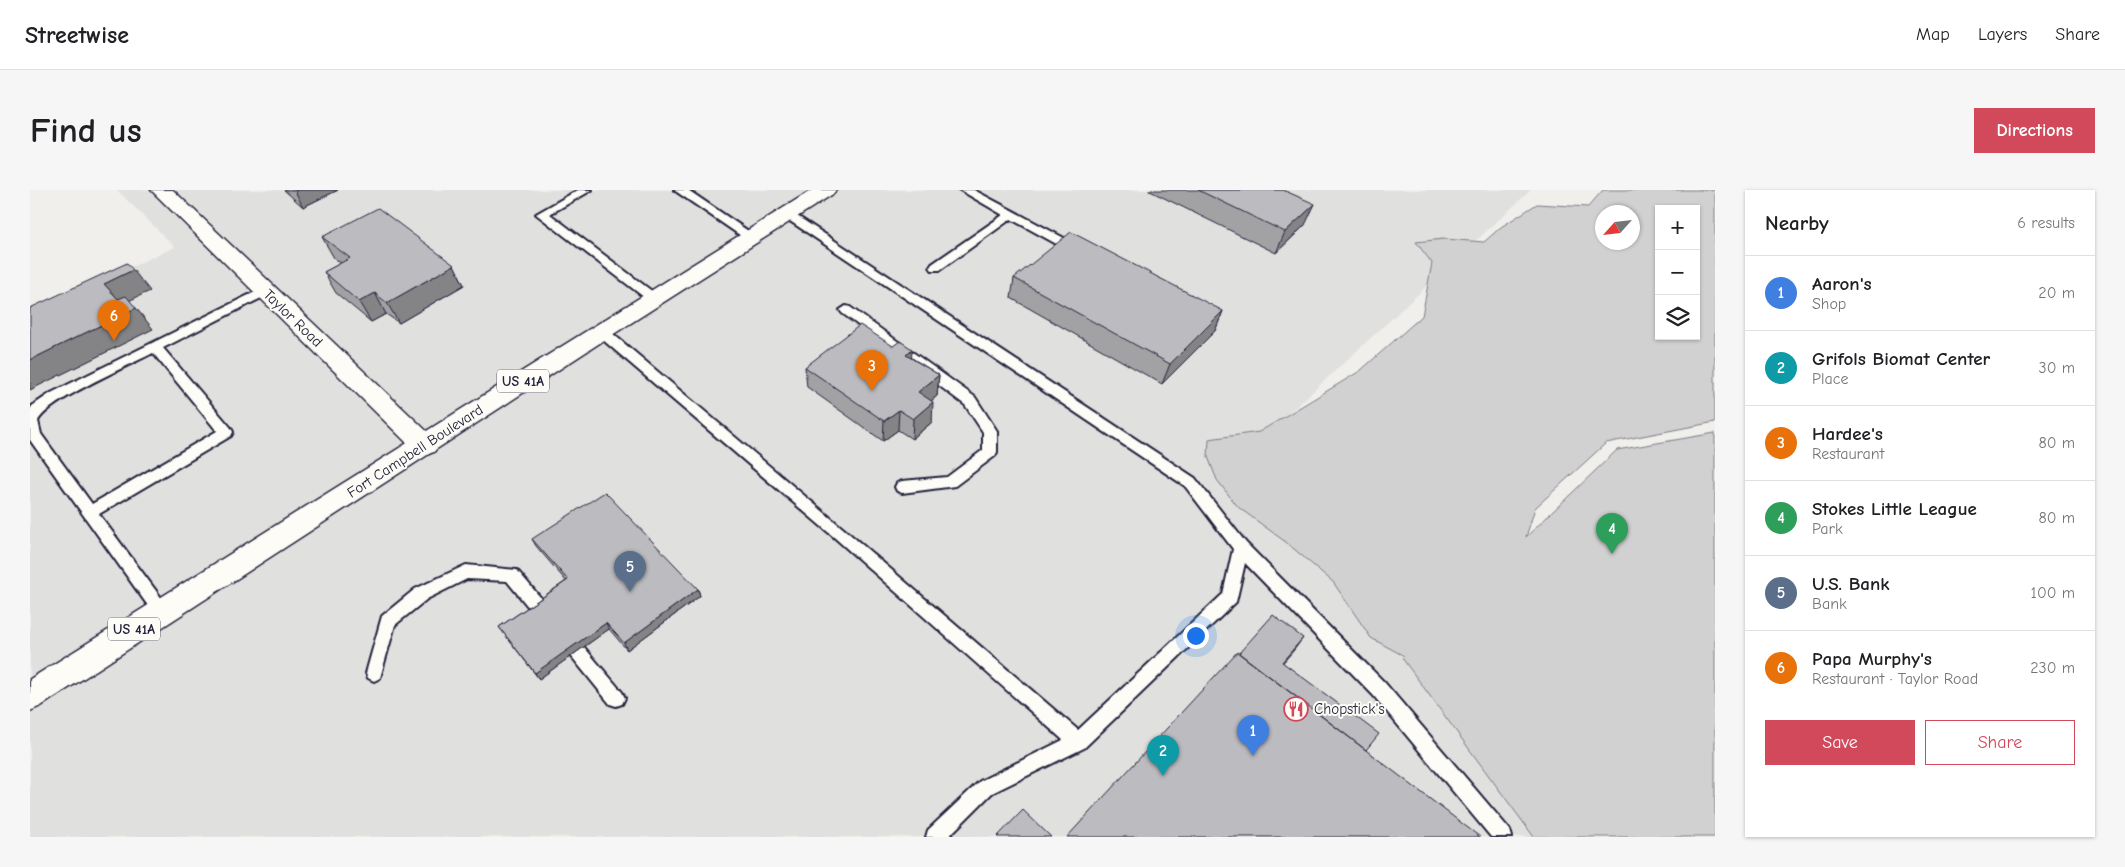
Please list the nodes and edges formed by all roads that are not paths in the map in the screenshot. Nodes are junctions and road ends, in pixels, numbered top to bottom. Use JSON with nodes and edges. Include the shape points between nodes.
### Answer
{"nodes":[{"id":1,"x":161,"y":190,"type":"edge"},
{"id":2,"x":586,"y":190,"type":"edge"},
{"id":3,"x":680,"y":190,"type":"edge"},
{"id":4,"x":966,"y":190,"type":"edge"},
{"id":5,"x":816,"y":192,"type":"edge"},
{"id":6,"x":788,"y":214,"type":"junction"},
{"id":7,"x":1011,"y":214,"type":"junction"},
{"id":8,"x":751,"y":237,"type":"junction"},
{"id":9,"x":1086,"y":255,"type":"edge"},
{"id":10,"x":936,"y":267,"type":"dead end"},
{"id":11,"x":265,"y":291,"type":"junction"},
{"id":12,"x":653,"y":298,"type":"junction"},
{"id":13,"x":846,"y":310,"type":"dead end"},
{"id":14,"x":601,"y":331,"type":"junction"},
{"id":15,"x":155,"y":347,"type":"junction"},
{"id":16,"x":424,"y":445,"type":"junction"},
{"id":17,"x":902,"y":487,"type":"dead end"},
{"id":18,"x":90,"y":512,"type":"junction"},
{"id":19,"x":1241,"y":548,"type":"junction"},
{"id":20,"x":540,"y":609,"type":"edge"},
{"id":21,"x":162,"y":612,"type":"junction"},
{"id":22,"x":578,"y":652,"type":"edge"},
{"id":23,"x":374,"y":673,"type":"dead end"},
{"id":24,"x":39,"y":690,"type":"edge"},
{"id":25,"x":616,"y":698,"type":"dead end"},
{"id":26,"x":30,"y":712,"type":"edge"},
{"id":27,"x":1078,"y":742,"type":"junction"},
{"id":28,"x":935,"y":837,"type":"edge"},
{"id":29,"x":1503,"y":837,"type":"edge"}],
"edges":[{"from":1,"to":11,"type":"main road","name":"Taylor Road"},
{"from":2,"to":12,"type":"lane","via":[[542,214]]},
{"from":3,"to":8,"type":"lane"},
{"from":4,"to":7,"type":"lane"},
{"from":5,"to":6,"type":"main road","name":"Fort Campbell Boulevard","number":"US 41A"},
{"from":6,"to":8,"type":"main road","name":"Fort Campbell Boulevard","number":"US 41A"},
{"from":6,"to":19,"type":"lane","via":[[1190,482]]},
{"from":7,"to":9,"type":"lane"},
{"from":7,"to":10,"type":"lane"},
{"from":8,"to":12,"type":"main road","name":"Fort Campbell Boulevard","number":"US 41A"},
{"from":11,"to":15,"type":"lane"},
{"from":11,"to":16,"type":"main road","name":"Taylor Road"},
{"from":12,"to":14,"type":"main road","name":"Fort Campbell Boulevard","number":"US 41A"},
{"from":13,"to":17,"type":"lane","via":[[970,401],[990,431],[990,452],[950,482]]},
{"from":14,"to":16,"type":"main road","name":"Fort Campbell Boulevard","number":"US 41A"},
{"from":14,"to":27,"type":"lane"},
{"from":15,"to":18,"type":"lane","via":[[56,397],[38,410],[31,421],[34,435]]},
{"from":15,"to":18,"type":"lane","via":[[226,432]]},
{"from":16,"to":21,"type":"main road","name":"Fort Campbell Boulevard","number":"US 41A"},
{"from":18,"to":21,"type":"lane"},
{"from":19,"to":27,"type":"lane","via":[[1230,598]]},
{"from":19,"to":29,"type":"lane","via":[[1379,689]]},
{"from":20,"to":23,"type":"lane","via":[[511,575],[466,572],[421,594],[388,622]]},
{"from":21,"to":24,"type":"main road","name":"Fort Campbell Boulevard","number":"US 41A"},
{"from":22,"to":25,"type":"lane"},
{"from":24,"to":26,"type":"main road"},
{"from":27,"to":28,"type":"lane","via":[[986,787]]}]}
